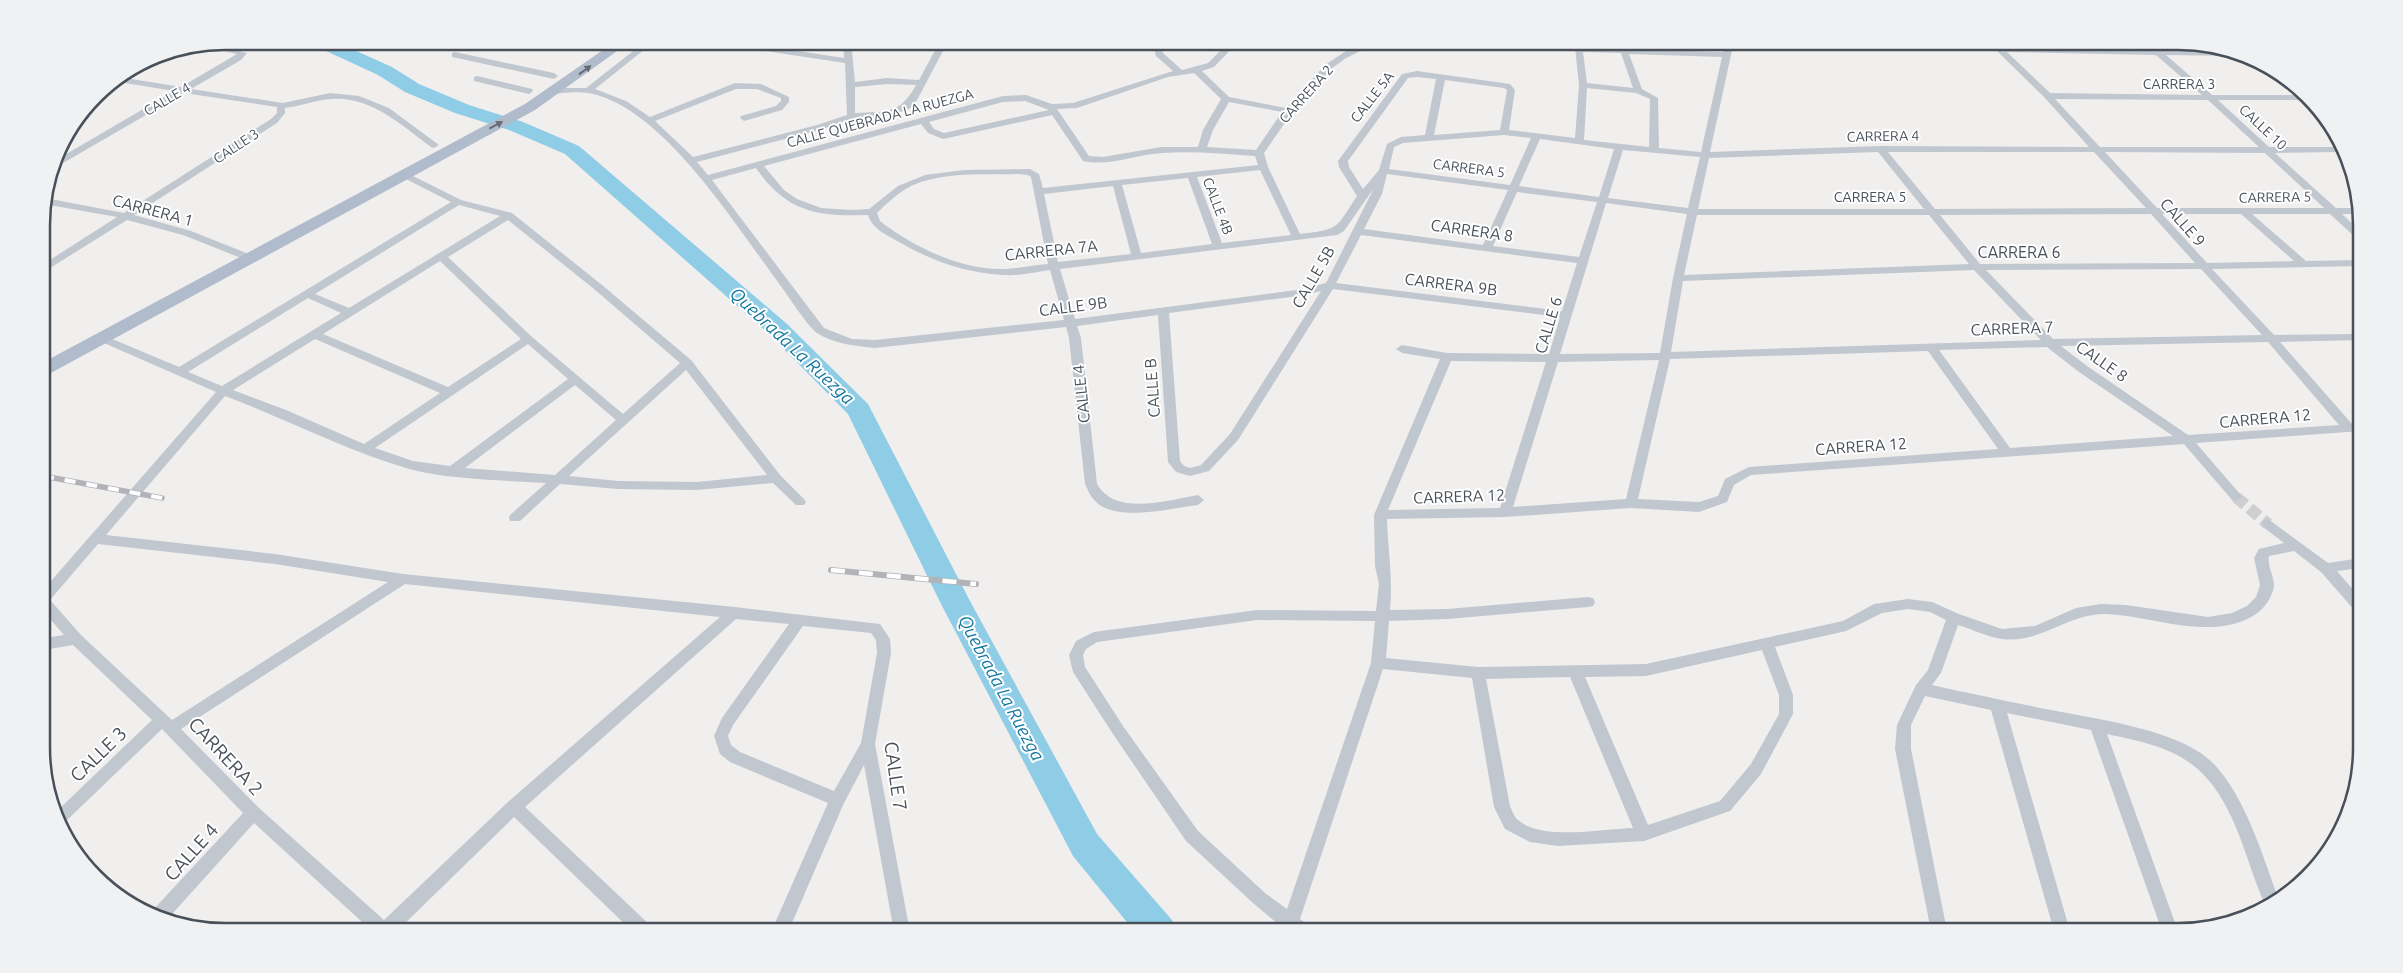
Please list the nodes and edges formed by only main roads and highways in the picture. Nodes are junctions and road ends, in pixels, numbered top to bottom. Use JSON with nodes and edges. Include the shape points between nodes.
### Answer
{"nodes":[{"id":1,"x":590,"y":50,"type":"edge"},
{"id":2,"x":612,"y":50,"type":"edge"},
{"id":3,"x":456,"y":139,"type":"junction"},
{"id":4,"x":242,"y":256,"type":"junction"},
{"id":5,"x":50,"y":353,"type":"edge"},
{"id":6,"x":50,"y":366,"type":"edge"}],
"edges":[{"from":1,"to":3,"type":"main road"},
{"from":3,"to":2,"type":"main road","one_way":true,"via":[[530,107]]},
{"from":3,"to":4,"type":"main road","via":[[403,174]]},
{"from":3,"to":4,"type":"main road","via":[[434,144]]},
{"from":4,"to":5,"type":"main road"},
{"from":4,"to":6,"type":"main road"}]}
